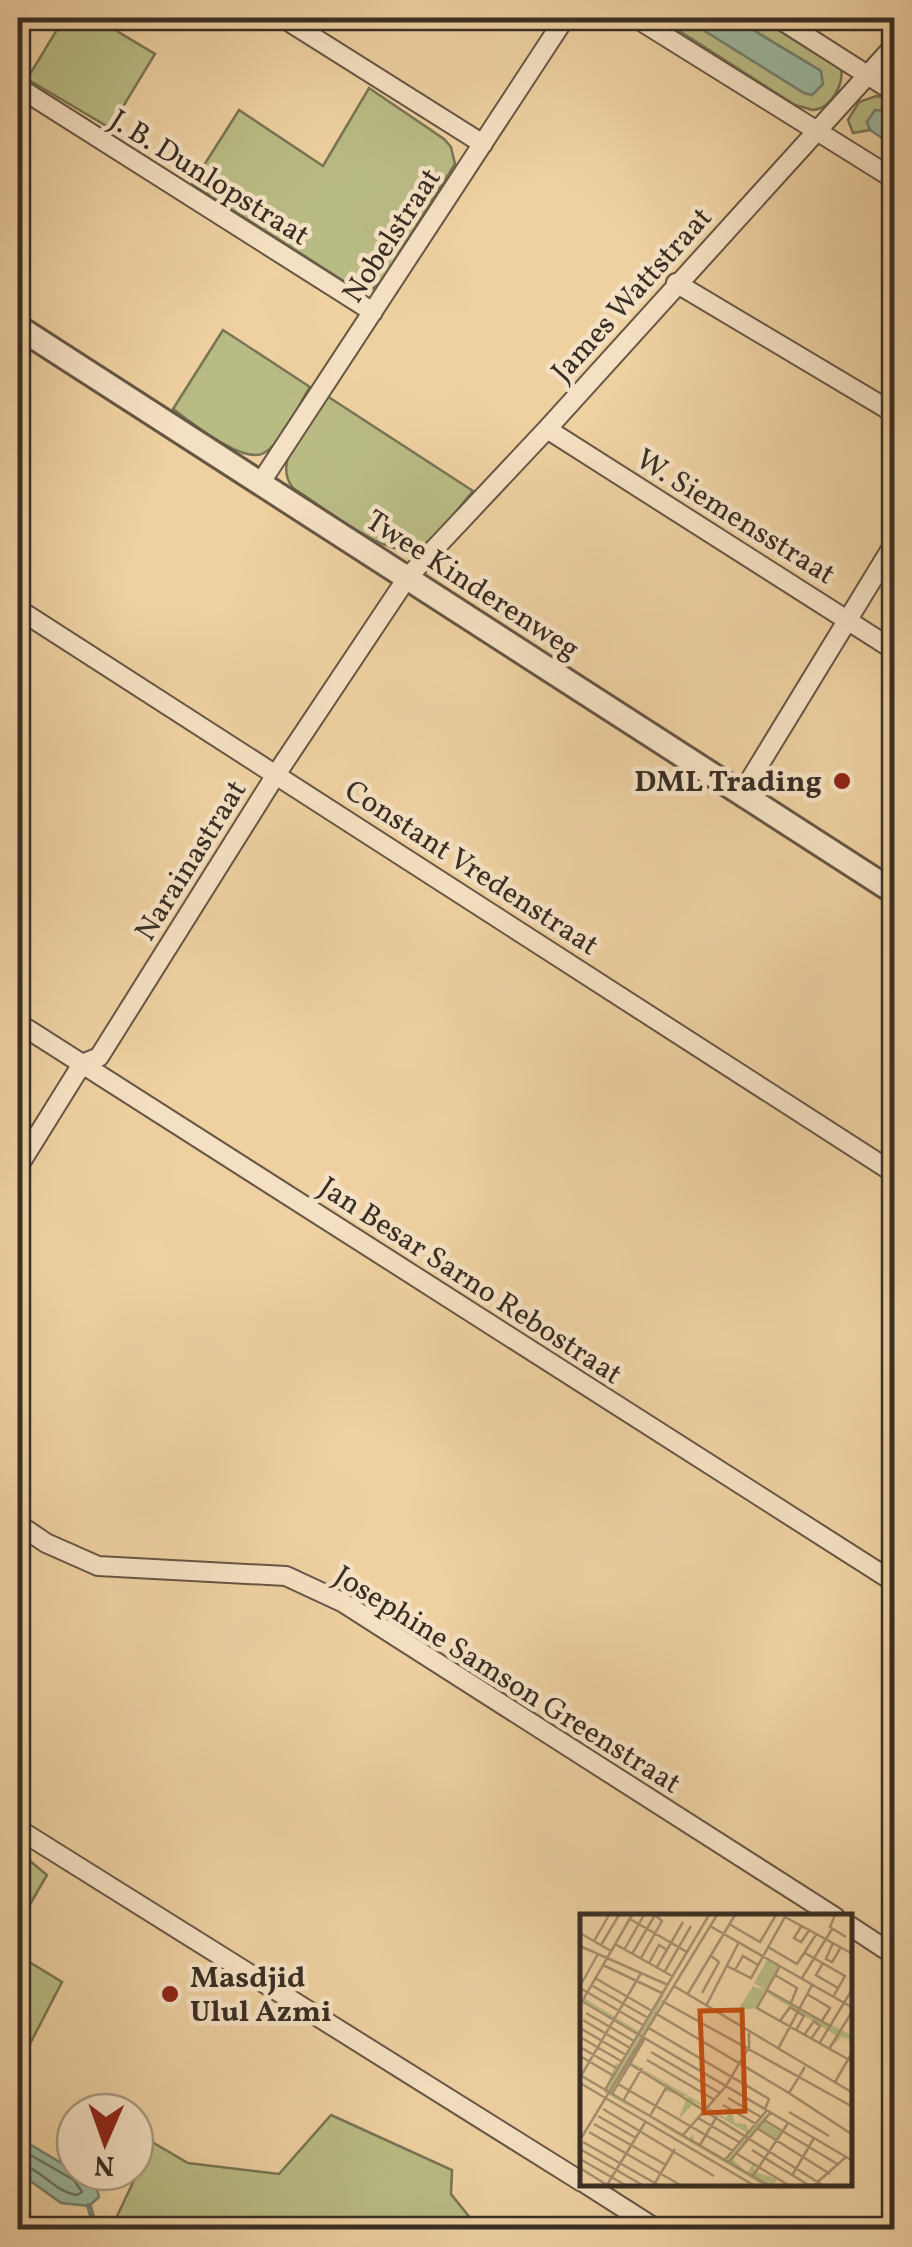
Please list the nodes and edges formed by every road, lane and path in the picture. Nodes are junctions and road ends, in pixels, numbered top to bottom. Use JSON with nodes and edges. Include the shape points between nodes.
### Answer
{"nodes":[{"id":1,"x":283,"y":18,"type":"edge"},
{"id":2,"x":565,"y":18,"type":"edge"},
{"id":3,"x":636,"y":18,"type":"edge"},
{"id":4,"x":778,"y":18,"type":"edge"},
{"id":5,"x":894,"y":46,"type":"edge"},
{"id":6,"x":867,"y":75,"type":"junction"},
{"id":7,"x":18,"y":87,"type":"edge"},
{"id":8,"x":894,"y":92,"type":"edge"},
{"id":9,"x":819,"y":131,"type":"junction"},
{"id":10,"x":482,"y":144,"type":"junction"},
{"id":11,"x":894,"y":179,"type":"edge"},
{"id":12,"x":676,"y":283,"type":"junction"},
{"id":13,"x":373,"y":312,"type":"junction"},
{"id":14,"x":18,"y":327,"type":"edge"},
{"id":15,"x":894,"y":413,"type":"edge"},
{"id":16,"x":547,"y":429,"type":"junction"},
{"id":17,"x":261,"y":482,"type":"junction"},
{"id":18,"x":894,"y":544,"type":"edge"},
{"id":19,"x":407,"y":578,"type":"junction"},
{"id":20,"x":18,"y":609,"type":"edge"},
{"id":21,"x":846,"y":619,"type":"junction"},
{"id":22,"x":894,"y":650,"type":"edge"},
{"id":23,"x":277,"y":773,"type":"junction"},
{"id":24,"x":742,"y":793,"type":"junction"},
{"id":25,"x":894,"y":892,"type":"edge"},
{"id":26,"x":18,"y":1023,"type":"edge"},
{"id":27,"x":82,"y":1064,"type":"junction"},
{"id":28,"x":18,"y":1167,"type":"edge"},
{"id":29,"x":894,"y":1172,"type":"edge"},
{"id":30,"x":18,"y":1524,"type":"edge"},
{"id":31,"x":894,"y":1582,"type":"edge"},
{"id":32,"x":18,"y":1828,"type":"edge"},
{"id":33,"x":829,"y":1914,"type":"edge"},
{"id":34,"x":852,"y":1927,"type":"edge"},
{"id":35,"x":894,"y":1955,"type":"edge"},
{"id":36,"x":580,"y":2180,"type":"edge"},
{"id":37,"x":590,"y":2187,"type":"edge"},
{"id":38,"x":658,"y":2230,"type":"edge"}],
"edges":[{"from":1,"to":10,"type":"street"},
{"from":2,"to":10,"type":"street","name":"Nobelstraat"},
{"from":3,"to":9,"type":"street"},
{"from":4,"to":6,"type":"street"},
{"from":5,"to":6,"type":"street","name":"James Wattstraat"},
{"from":6,"to":8,"type":"street"},
{"from":6,"to":9,"type":"street","name":"James Wattstraat"},
{"from":7,"to":13,"type":"street","name":"J. B. Dunlopstraat"},
{"from":9,"to":11,"type":"street"},
{"from":9,"to":12,"type":"street","name":"James Wattstraat"},
{"from":10,"to":13,"type":"street","name":"Nobelstraat"},
{"from":12,"to":15,"type":"street"},
{"from":12,"to":16,"type":"street","name":"James Wattstraat"},
{"from":13,"to":17,"type":"street","name":"Nobelstraat"},
{"from":14,"to":17,"type":"street","name":"Twee Kinderenweg"},
{"from":16,"to":19,"type":"street","name":"James Wattstraat"},
{"from":16,"to":21,"type":"street","name":"W. Siemensstraat"},
{"from":17,"to":19,"type":"street","name":"Twee Kinderenweg"},
{"from":18,"to":21,"type":"street"},
{"from":19,"to":23,"type":"street","name":"Narainastraat"},
{"from":19,"to":24,"type":"street","name":"Twee Kinderenweg"},
{"from":20,"to":23,"type":"street","name":"Constant Vredenstraat"},
{"from":21,"to":22,"type":"street","name":"W. Siemensstraat"},
{"from":21,"to":24,"type":"street"},
{"from":23,"to":27,"type":"street","name":"Narainastraat","via":[[99,1058]]},
{"from":23,"to":29,"type":"street","name":"Constant Vredenstraat"},
{"from":24,"to":25,"type":"street","name":"Twee Kinderenweg"},
{"from":26,"to":27,"type":"street","name":"Jan Besar Sarno Rebostraat"},
{"from":27,"to":28,"type":"street","name":"Narainastraat"},
{"from":27,"to":31,"type":"street","name":"Jan Besar Sarno Rebostraat"},
{"from":30,"to":33,"type":"street","name":"Josephine Samson Greenstraat","via":[[98,1566],[286,1576],[342,1602]]},
{"from":32,"to":36,"type":"street"},
{"from":34,"to":35,"type":"street"},
{"from":37,"to":38,"type":"street"}]}
